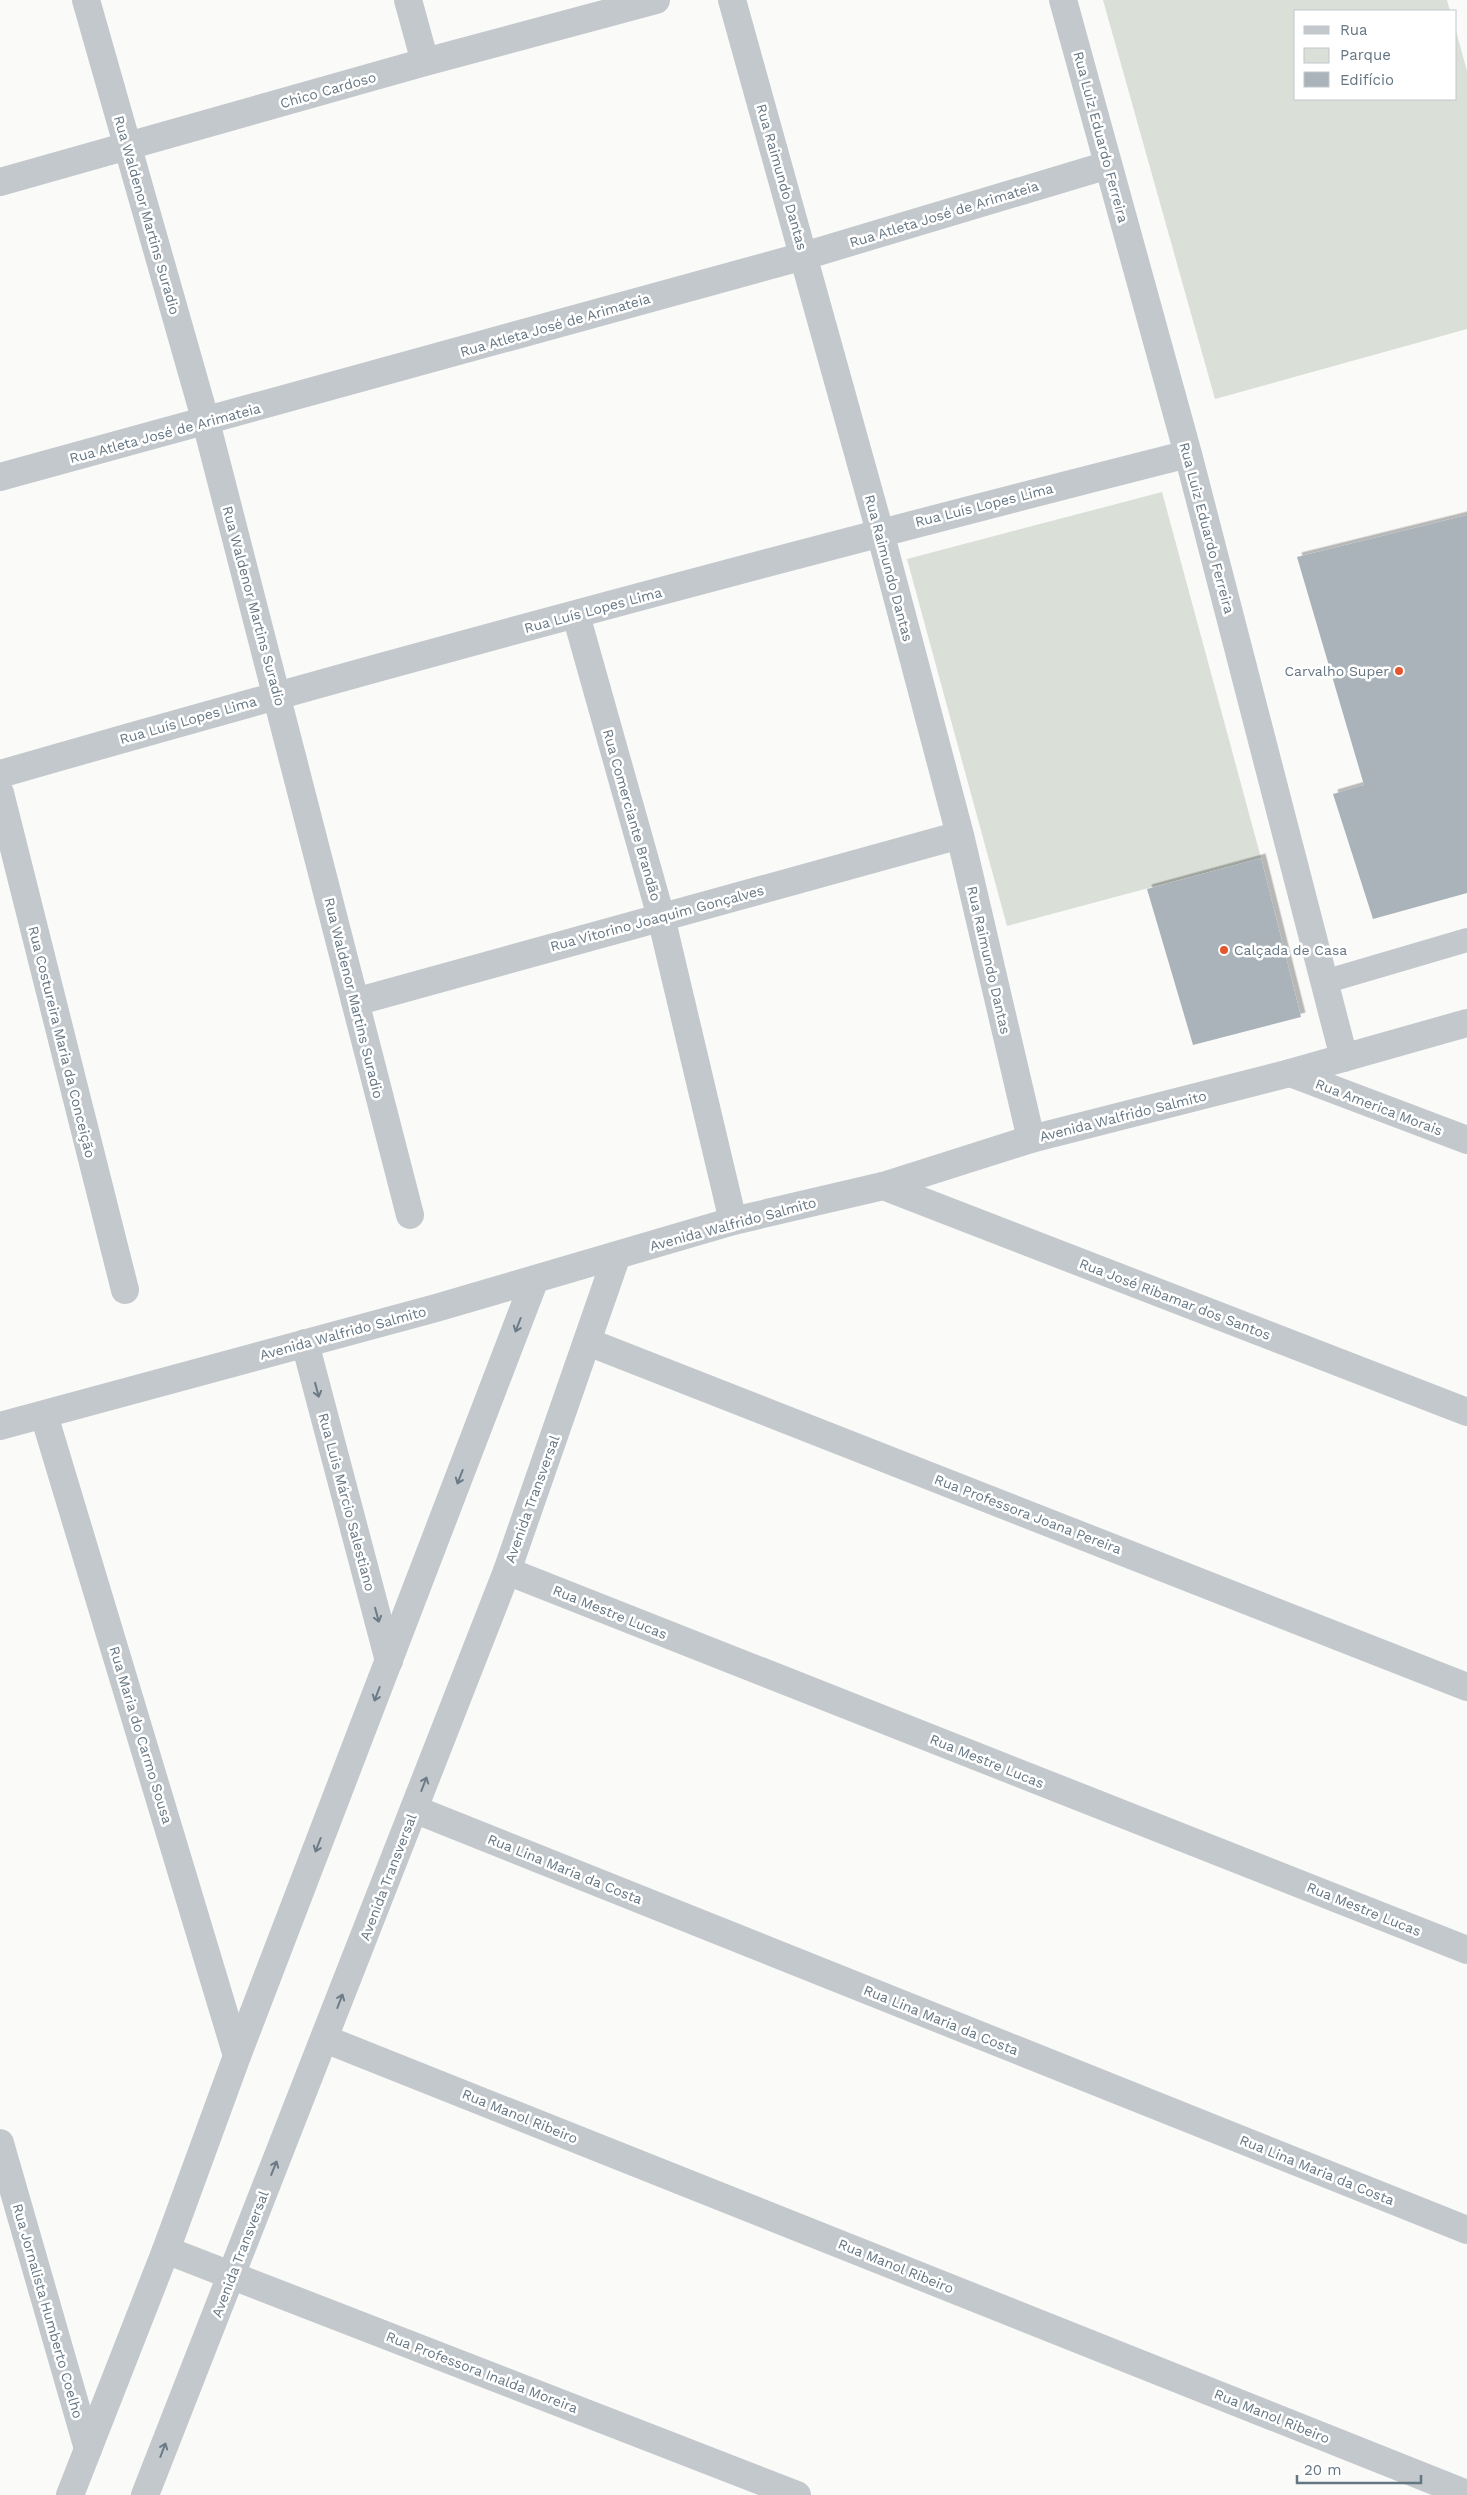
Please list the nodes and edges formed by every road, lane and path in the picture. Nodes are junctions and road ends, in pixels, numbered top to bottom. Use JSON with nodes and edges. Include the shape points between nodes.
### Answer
{"nodes":[{"id":1,"x":86,"y":0,"type":"edge"},
{"id":2,"x":408,"y":0,"type":"edge"},
{"id":3,"x":656,"y":0,"type":"edge"},
{"id":4,"x":732,"y":0,"type":"edge"},
{"id":5,"x":1063,"y":0,"type":"edge"},
{"id":6,"x":425,"y":62,"type":"junction"},
{"id":7,"x":128,"y":147,"type":"junction"},
{"id":8,"x":1108,"y":165,"type":"junction"},
{"id":9,"x":0,"y":182,"type":"edge"},
{"id":10,"x":804,"y":256,"type":"junction"},
{"id":11,"x":206,"y":422,"type":"junction"},
{"id":12,"x":1188,"y":454,"type":"junction"},
{"id":13,"x":0,"y":477,"type":"edge"},
{"id":14,"x":880,"y":532,"type":"junction"},
{"id":15,"x":576,"y":615,"type":"junction"},
{"id":16,"x":277,"y":695,"type":"junction"},
{"id":17,"x":0,"y":774,"type":"edge"},
{"id":18,"x":0,"y":793,"type":"edge"},
{"id":19,"x":960,"y":835,"type":"junction"},
{"id":20,"x":661,"y":917,"type":"junction"},
{"id":21,"x":1467,"y":940,"type":"edge"},
{"id":22,"x":1324,"y":982,"type":"junction"},
{"id":23,"x":355,"y":1002,"type":"junction"},
{"id":24,"x":1467,"y":1023,"type":"edge"},
{"id":25,"x":1344,"y":1058,"type":"junction"},
{"id":26,"x":1290,"y":1073,"type":"junction"},
{"id":27,"x":1031,"y":1139,"type":"junction"},
{"id":28,"x":1467,"y":1140,"type":"edge"},
{"id":29,"x":883,"y":1186,"type":"junction"},
{"id":30,"x":410,"y":1215,"type":"dead end"},
{"id":31,"x":733,"y":1221,"type":"junction"},
{"id":32,"x":617,"y":1255,"type":"junction"},
{"id":33,"x":536,"y":1279,"type":"junction"},
{"id":34,"x":125,"y":1290,"type":"dead end"},
{"id":35,"x":588,"y":1342,"type":"junction"},
{"id":36,"x":305,"y":1343,"type":"junction"},
{"id":37,"x":1467,"y":1412,"type":"edge"},
{"id":38,"x":44,"y":1415,"type":"junction"},
{"id":39,"x":0,"y":1426,"type":"edge"},
{"id":40,"x":506,"y":1571,"type":"junction"},
{"id":41,"x":389,"y":1661,"type":"junction"},
{"id":42,"x":1467,"y":1687,"type":"edge"},
{"id":43,"x":414,"y":1809,"type":"junction"},
{"id":44,"x":1467,"y":1950,"type":"edge"},
{"id":45,"x":325,"y":2038,"type":"junction"},
{"id":46,"x":236,"y":2056,"type":"junction"},
{"id":47,"x":0,"y":2143,"type":"edge"},
{"id":48,"x":1467,"y":2230,"type":"edge"},
{"id":49,"x":166,"y":2250,"type":"junction"},
{"id":50,"x":232,"y":2274,"type":"junction"},
{"id":51,"x":88,"y":2449,"type":"junction"},
{"id":52,"x":1467,"y":2494,"type":"edge"},
{"id":53,"x":70,"y":2495,"type":"edge"},
{"id":54,"x":145,"y":2495,"type":"edge"},
{"id":55,"x":797,"y":2495,"type":"edge"}],
"edges":[{"from":1,"to":7,"type":"street","name":"Rua Waldenor Martins Suradio"},
{"from":2,"to":6,"type":"street"},
{"from":3,"to":6,"type":"street","name":"Chico Cardoso"},
{"from":4,"to":10,"type":"street","name":"Rua Raimundo Dantas"},
{"from":5,"to":8,"type":"street","name":"Rua Luiz Eduardo Ferreira"},
{"from":6,"to":7,"type":"street","name":"Chico Cardoso"},
{"from":7,"to":9,"type":"street","name":"Chico Cardoso"},
{"from":7,"to":11,"type":"street","name":"Rua Waldenor Martins Suradio"},
{"from":8,"to":10,"type":"street","name":"Rua Atleta José de Arimateia"},
{"from":8,"to":12,"type":"street","name":"Rua Luiz Eduardo Ferreira"},
{"from":10,"to":11,"type":"street","name":"Rua Atleta José de Arimateia"},
{"from":10,"to":14,"type":"street","name":"Rua Raimundo Dantas"},
{"from":11,"to":13,"type":"street","name":"Rua Atleta José de Arimateia"},
{"from":11,"to":16,"type":"street","name":"Rua Waldenor Martins Suradio"},
{"from":12,"to":14,"type":"street","name":"Rua Luís Lopes Lima"},
{"from":12,"to":22,"type":"street","name":"Rua Luiz Eduardo Ferreira"},
{"from":14,"to":15,"type":"street","name":"Rua Luís Lopes Lima"},
{"from":14,"to":19,"type":"street","name":"Rua Raimundo Dantas"},
{"from":15,"to":16,"type":"street","name":"Rua Luís Lopes Lima"},
{"from":15,"to":20,"type":"street","name":"Rua Comerciante Brandão"},
{"from":16,"to":17,"type":"street","name":"Rua Luís Lopes Lima"},
{"from":16,"to":23,"type":"street","name":"Rua Waldenor Martins Suradio"},
{"from":18,"to":34,"type":"street","name":"Rua Costureira Maria da Conceição"},
{"from":19,"to":20,"type":"street","name":"Rua Vitorino Joaquim Gonçalves"},
{"from":19,"to":27,"type":"street","name":"Rua Raimundo Dantas"},
{"from":20,"to":23,"type":"street","name":"Rua Vitorino Joaquim Gonçalves"},
{"from":20,"to":31,"type":"street","name":"Rua Comerciante Brandão"},
{"from":21,"to":22,"type":"lane"},
{"from":22,"to":25,"type":"street","name":"Rua Luiz Eduardo Ferreira"},
{"from":23,"to":30,"type":"street","name":"Rua Waldenor Martins Suradio"},
{"from":24,"to":25,"type":"street","name":"Avenida Walfrido Salmito"},
{"from":25,"to":26,"type":"street","name":"Avenida Walfrido Salmito"},
{"from":26,"to":27,"type":"street","name":"Avenida Walfrido Salmito"},
{"from":26,"to":28,"type":"street","name":"Rua America Morais"},
{"from":27,"to":29,"type":"street","name":"Avenida Walfrido Salmito"},
{"from":29,"to":31,"type":"street","name":"Avenida Walfrido Salmito"},
{"from":29,"to":37,"type":"street","name":"Rua José Ribamar dos Santos"},
{"from":31,"to":32,"type":"street","name":"Avenida Walfrido Salmito"},
{"from":32,"to":33,"type":"street","name":"Avenida Walfrido Salmito"},
{"from":32,"to":35,"type":"street","name":"Avenida Transversal"},
{"from":33,"to":36,"type":"street","name":"Avenida Walfrido Salmito"},
{"from":33,"to":41,"type":"street","one_way":true},
{"from":35,"to":40,"type":"street","name":"Avenida Transversal"},
{"from":35,"to":42,"type":"street","name":"Rua Professora Joana Pereira"},
{"from":36,"to":38,"type":"street","name":"Avenida Walfrido Salmito"},
{"from":36,"to":41,"type":"street","name":"Rua Luis Márcio Salestiano","one_way":true},
{"from":38,"to":39,"type":"street","name":"Avenida Walfrido Salmito"},
{"from":38,"to":46,"type":"street","name":"Rua Maria do Carmo Sousa"},
{"from":43,"to":40,"type":"street","name":"Avenida Transversal","one_way":true},
{"from":40,"to":44,"type":"street","name":"Rua Mestre Lucas"},
{"from":41,"to":46,"type":"street","one_way":true},
{"from":45,"to":43,"type":"street","name":"Avenida Transversal","one_way":true},
{"from":43,"to":48,"type":"street","name":"Rua Lina Maria da Costa"},
{"from":50,"to":45,"type":"street","name":"Avenida Transversal","one_way":true},
{"from":45,"to":52,"type":"street","name":"Rua Manol Ribeiro"},
{"from":46,"to":49,"type":"street"},
{"from":47,"to":51,"type":"street","name":"Rua Jornalista Humberto Coelho"},
{"from":49,"to":50,"type":"street","name":"Rua Professora Inalda Moreira"},
{"from":49,"to":51,"type":"street"},
{"from":54,"to":50,"type":"street","name":"Avenida Transversal","one_way":true},
{"from":50,"to":55,"type":"street","name":"Rua Professora Inalda Moreira"},
{"from":51,"to":53,"type":"street"}]}
